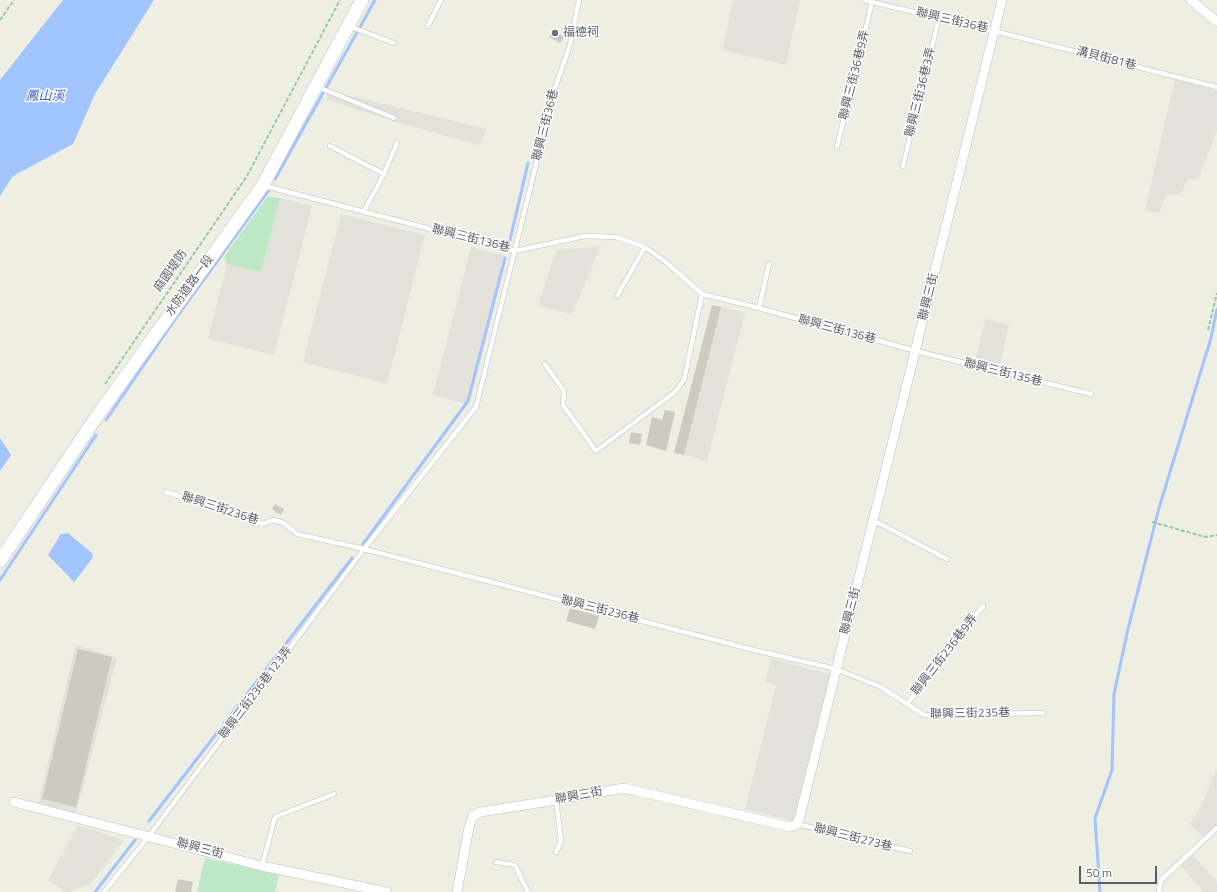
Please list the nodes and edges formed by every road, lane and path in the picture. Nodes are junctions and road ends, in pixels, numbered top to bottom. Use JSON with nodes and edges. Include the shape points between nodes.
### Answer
{"nodes":[{"id":1,"x":14,"y":0,"type":"edge"},
{"id":2,"x":340,"y":0,"type":"edge"},
{"id":3,"x":362,"y":0,"type":"edge"},
{"id":4,"x":442,"y":0,"type":"edge"},
{"id":5,"x":579,"y":0,"type":"edge"},
{"id":6,"x":864,"y":0,"type":"edge"},
{"id":7,"x":1002,"y":0,"type":"edge"},
{"id":8,"x":1191,"y":0,"type":"edge"},
{"id":9,"x":872,"y":2,"type":"junction"},
{"id":10,"x":939,"y":18,"type":"junction"},
{"id":11,"x":0,"y":20,"type":"edge"},
{"id":12,"x":1217,"y":22,"type":"edge"},
{"id":13,"x":351,"y":26,"type":"junction"},
{"id":14,"x":428,"y":26,"type":"dead end"},
{"id":15,"x":994,"y":31,"type":"junction"},
{"id":16,"x":394,"y":43,"type":"dead end"},
{"id":17,"x":318,"y":87,"type":"junction"},
{"id":18,"x":1217,"y":87,"type":"edge"},
{"id":19,"x":394,"y":118,"type":"dead end"},
{"id":20,"x":397,"y":143,"type":"dead end"},
{"id":21,"x":330,"y":146,"type":"dead end"},
{"id":22,"x":837,"y":147,"type":"dead end"},
{"id":23,"x":903,"y":166,"type":"dead end"},
{"id":24,"x":384,"y":174,"type":"junction"},
{"id":25,"x":263,"y":185,"type":"junction"},
{"id":26,"x":364,"y":211,"type":"junction"},
{"id":27,"x":645,"y":247,"type":"junction"},
{"id":28,"x":515,"y":251,"type":"junction"},
{"id":29,"x":769,"y":264,"type":"dead end"},
{"id":30,"x":1217,"y":293,"type":"edge"},
{"id":31,"x":702,"y":294,"type":"junction"},
{"id":32,"x":617,"y":296,"type":"dead end"},
{"id":33,"x":759,"y":308,"type":"junction"},
{"id":34,"x":1208,"y":330,"type":"dead end"},
{"id":35,"x":916,"y":351,"type":"junction"},
{"id":36,"x":544,"y":364,"type":"dead end"},
{"id":37,"x":102,"y":388,"type":"dead end"},
{"id":38,"x":1091,"y":394,"type":"dead end"},
{"id":39,"x":166,"y":492,"type":"dead end"},
{"id":40,"x":873,"y":520,"type":"junction"},
{"id":41,"x":1152,"y":522,"type":"dead end"},
{"id":42,"x":1217,"y":535,"type":"edge"},
{"id":43,"x":364,"y":549,"type":"junction"},
{"id":44,"x":947,"y":559,"type":"dead end"},
{"id":45,"x":0,"y":561,"type":"edge"},
{"id":46,"x":983,"y":606,"type":"dead end"},
{"id":47,"x":836,"y":669,"type":"junction"},
{"id":48,"x":907,"y":704,"type":"junction"},
{"id":49,"x":1043,"y":713,"type":"dead end"},
{"id":50,"x":334,"y":794,"type":"dead end"},
{"id":51,"x":556,"y":800,"type":"junction"},
{"id":52,"x":14,"y":802,"type":"dead end"},
{"id":53,"x":797,"y":824,"type":"junction"},
{"id":54,"x":1217,"y":828,"type":"edge"},
{"id":55,"x":149,"y":836,"type":"junction"},
{"id":56,"x":910,"y":851,"type":"dead end"},
{"id":57,"x":556,"y":852,"type":"dead end"},
{"id":58,"x":496,"y":862,"type":"dead end"},
{"id":59,"x":262,"y":866,"type":"junction"},
{"id":60,"x":104,"y":892,"type":"edge"},
{"id":61,"x":387,"y":892,"type":"edge"},
{"id":62,"x":457,"y":892,"type":"edge"},
{"id":63,"x":528,"y":892,"type":"edge"},
{"id":64,"x":1160,"y":892,"type":"edge"}],
"edges":[{"from":1,"to":11,"type":"path"},
{"from":2,"to":37,"type":"path","name":"麻園堤防","via":[[248,176]]},
{"from":3,"to":13,"type":"street","name":"水防道路一段"},
{"from":4,"to":14,"type":"lane"},
{"from":5,"to":28,"type":"lane","name":"聯興三街36巷","via":[[570,45],[555,88]]},
{"from":6,"to":9,"type":"lane","name":"聯興三街36巷"},
{"from":7,"to":15,"type":"street","name":"聯興三街"},
{"from":8,"to":12,"type":"street"},
{"from":9,"to":10,"type":"lane","name":"聯興三街36巷"},
{"from":9,"to":22,"type":"lane","name":"聯興三街36巷9弄"},
{"from":10,"to":15,"type":"lane","name":"聯興三街36巷"},
{"from":10,"to":23,"type":"lane","name":"聯興三街36巷3弄"},
{"from":13,"to":16,"type":"lane"},
{"from":13,"to":17,"type":"street","name":"水防道路一段"},
{"from":15,"to":18,"type":"lane","name":"溝貝街81巷"},
{"from":15,"to":35,"type":"street","name":"聯興三街"},
{"from":17,"to":19,"type":"lane"},
{"from":17,"to":25,"type":"street","name":"水防道路一段"},
{"from":20,"to":24,"type":"lane"},
{"from":21,"to":24,"type":"lane"},
{"from":24,"to":26,"type":"lane"},
{"from":25,"to":26,"type":"lane","name":"聯興三街136巷"},
{"from":25,"to":45,"type":"street","name":"水防道路一段","via":[[95,418]]},
{"from":26,"to":28,"type":"lane","name":"聯興三街136巷"},
{"from":27,"to":28,"type":"lane","name":"聯興三街136巷","via":[[616,237],[585,236]]},
{"from":27,"to":31,"type":"lane","name":"聯興三街136巷"},
{"from":27,"to":32,"type":"lane"},
{"from":28,"to":43,"type":"lane","via":[[476,407]]},
{"from":29,"to":33,"type":"lane"},
{"from":30,"to":34,"type":"path"},
{"from":31,"to":33,"type":"lane","name":"聯興三街136巷"},
{"from":31,"to":36,"type":"lane","via":[[684,380],[675,392],[596,451],[563,404],[564,391]]},
{"from":33,"to":35,"type":"lane","name":"聯興三街136巷"},
{"from":35,"to":38,"type":"lane","name":"聯興三街135巷"},
{"from":35,"to":40,"type":"street","name":"聯興三街"},
{"from":39,"to":43,"type":"lane","name":"聯興三街236巷","via":[[263,524],[273,520],[284,523],[297,534]]},
{"from":40,"to":44,"type":"lane"},
{"from":40,"to":47,"type":"street","name":"聯興三街"},
{"from":41,"to":42,"type":"path","via":[[1205,536]]},
{"from":43,"to":47,"type":"lane","name":"聯興三街236巷"},
{"from":43,"to":55,"type":"lane","name":"聯興三街236巷123弄"},
{"from":46,"to":48,"type":"lane","name":"聯興三街236巷9弄"},
{"from":47,"to":48,"type":"lane","name":"聯興三街235巷","via":[[881,687]]},
{"from":47,"to":53,"type":"street","name":"聯興三街"},
{"from":48,"to":49,"type":"lane","name":"聯興三街235巷","via":[[924,715]]},
{"from":50,"to":59,"type":"lane","via":[[275,817]]},
{"from":51,"to":53,"type":"street","name":"聯興三街","via":[[624,788],[791,827]]},
{"from":51,"to":57,"type":"lane","via":[[561,841]]},
{"from":51,"to":62,"type":"street","name":"聯興三街","via":[[480,812],[473,816]]},
{"from":52,"to":55,"type":"street","name":"聯興三街"},
{"from":53,"to":56,"type":"lane","name":"聯興三街273巷"},
{"from":54,"to":64,"type":"lane","via":[[1161,880]]},
{"from":55,"to":59,"type":"street","name":"聯興三街"},
{"from":55,"to":60,"type":"lane","name":"聯興三街236巷123弄"},
{"from":58,"to":63,"type":"lane","via":[[515,865]]},
{"from":59,"to":61,"type":"street","name":"聯興三街"}]}
